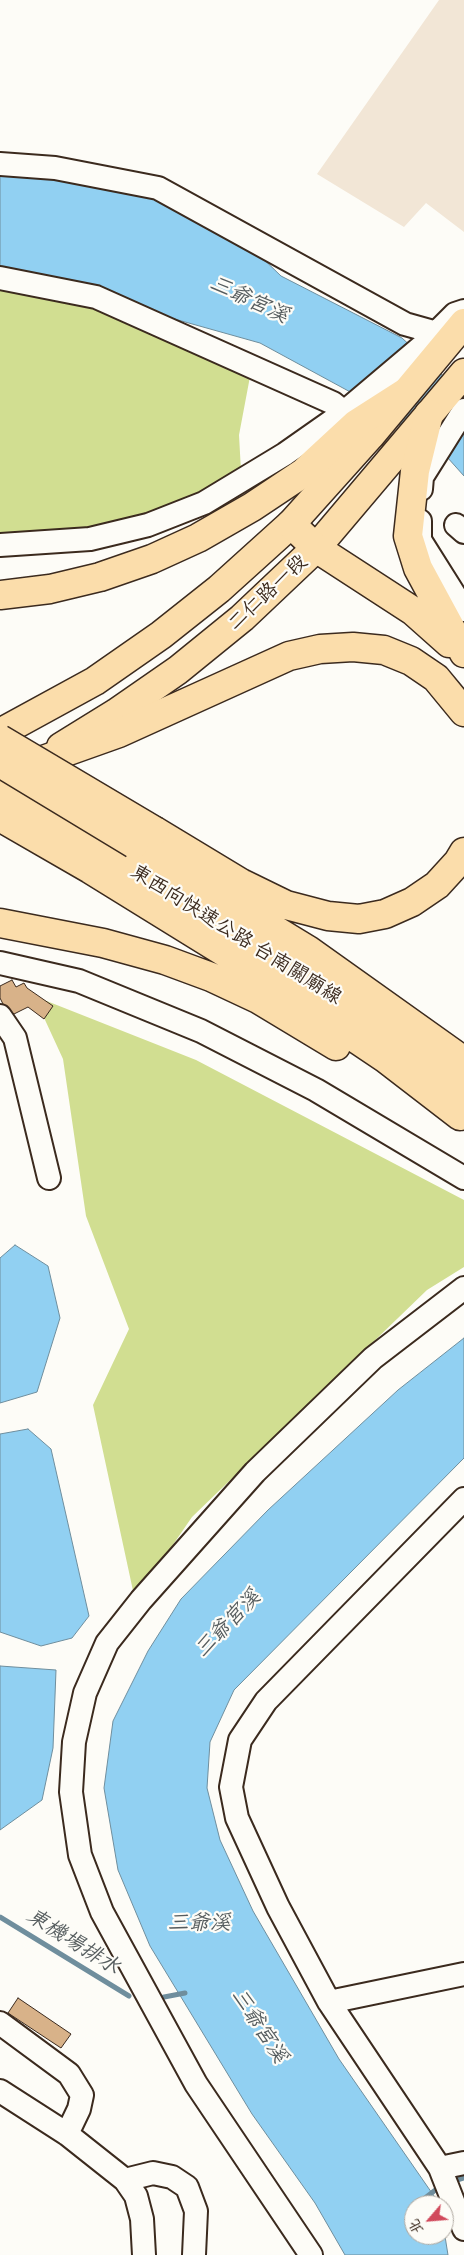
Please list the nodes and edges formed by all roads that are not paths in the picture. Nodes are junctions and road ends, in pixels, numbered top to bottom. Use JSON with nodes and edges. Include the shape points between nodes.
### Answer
{"nodes":[{"id":1,"x":0,"y":164,"type":"edge"},
{"id":2,"x":0,"y":278,"type":"edge"},
{"id":3,"x":464,"y":311,"type":"edge"},
{"id":4,"x":464,"y":323,"type":"edge"},
{"id":5,"x":434,"y":343,"type":"junction"},
{"id":6,"x":464,"y":373,"type":"edge"},
{"id":7,"x":464,"y":410,"type":"edge"},
{"id":8,"x":349,"y":418,"type":"junction"},
{"id":9,"x":411,"y":468,"type":"junction"},
{"id":10,"x":291,"y":524,"type":"junction"},
{"id":11,"x":0,"y":545,"type":"edge"},
{"id":12,"x":316,"y":548,"type":"junction"},
{"id":13,"x":0,"y":594,"type":"edge"},
{"id":14,"x":464,"y":610,"type":"edge"},
{"id":15,"x":464,"y":653,"type":"edge"},
{"id":16,"x":464,"y":659,"type":"edge"},
{"id":17,"x":464,"y":712,"type":"edge"},
{"id":18,"x":0,"y":733,"type":"edge"},
{"id":19,"x":0,"y":739,"type":"edge"},
{"id":20,"x":0,"y":763,"type":"edge"},
{"id":21,"x":29,"y":765,"type":"junction"},
{"id":22,"x":0,"y":780,"type":"edge"},
{"id":23,"x":0,"y":790,"type":"edge"},
{"id":24,"x":0,"y":817,"type":"edge"},
{"id":25,"x":123,"y":850,"type":"junction"},
{"id":26,"x":464,"y":852,"type":"edge"},
{"id":27,"x":0,"y":923,"type":"edge"},
{"id":28,"x":0,"y":963,"type":"edge"},
{"id":29,"x":0,"y":1016,"type":"edge"},
{"id":30,"x":464,"y":1061,"type":"edge"},
{"id":31,"x":462,"y":1109,"type":"edge"},
{"id":32,"x":49,"y":1178,"type":"dead end"},
{"id":33,"x":464,"y":1178,"type":"edge"},
{"id":34,"x":464,"y":1288,"type":"edge"},
{"id":35,"x":464,"y":1499,"type":"edge"},
{"id":36,"x":464,"y":1974,"type":"edge"},
{"id":37,"x":329,"y":2002,"type":"junction"},
{"id":38,"x":0,"y":2023,"type":"edge"},
{"id":39,"x":0,"y":2091,"type":"edge"},
{"id":40,"x":67,"y":2134,"type":"junction"},
{"id":41,"x":464,"y":2163,"type":"edge"},
{"id":42,"x":440,"y":2168,"type":"junction"},
{"id":43,"x":125,"y":2180,"type":"junction"},
{"id":44,"x":459,"y":2199,"type":"edge"},
{"id":45,"x":464,"y":2229,"type":"edge"},
{"id":46,"x":144,"y":2255,"type":"edge"},
{"id":47,"x":194,"y":2255,"type":"edge"},
{"id":48,"x":311,"y":2255,"type":"edge"}],
"edges":[{"from":1,"to":5,"type":"street","via":[[55,168],[158,188]]},
{"from":2,"to":8,"type":"street","via":[[96,297]]},
{"from":3,"to":5,"type":"street","via":[[455,314]]},
{"from":4,"to":5,"type":"main road"},
{"from":5,"to":8,"type":"street"},
{"from":5,"to":8,"type":"main road","via":[[406,392]]},
{"from":6,"to":9,"type":"main road","via":[[429,414]]},
{"from":7,"to":9,"type":"street"},
{"from":8,"to":10,"type":"main road","name":"二仁路一段"},
{"from":8,"to":11,"type":"street","via":[[204,503],[148,525],[90,539]]},
{"from":8,"to":13,"type":"main road","via":[[304,473],[198,538],[152,560],[100,577]]},
{"from":9,"to":12,"type":"main road","name":"二仁路一段"},
{"from":9,"to":14,"type":"street","via":[[419,506],[420,540]]},
{"from":9,"to":15,"type":"main road","via":[[408,536],[418,568]]},
{"from":10,"to":12,"type":"main road"},
{"from":10,"to":18,"type":"main road","name":"二仁路一段","via":[[219,589],[161,635],[95,681]]},
{"from":12,"to":16,"type":"main road","via":[[413,611]]},
{"from":12,"to":21,"type":"main road","name":"二仁路一段","via":[[242,618],[178,670],[116,713]]},
{"from":17,"to":21,"type":"main road","via":[[436,678],[411,661],[384,650],[353,646],[320,649],[289,656],[119,734]]},
{"from":19,"to":25,"type":"main road","bridge":true},
{"from":20,"to":25,"type":"main road","name":"東西向快速公路 台南關廟線","bridge":true},
{"from":21,"to":22,"type":"main road"},
{"from":23,"to":25,"type":"main road","name":"東西向快速公路 台南關廟線"},
{"from":24,"to":25,"type":"main road"},
{"from":25,"to":26,"type":"main road","via":[[241,883],[286,905],[328,916],[359,919],[385,914],[412,902],[437,885]]},
{"from":25,"to":30,"type":"main road","name":"東西向快速公路 台南關廟線","via":[[308,950]]},
{"from":25,"to":31,"type":"main road","name":"東西向快速公路 台南關廟線","via":[[402,1043]]},
{"from":27,"to":31,"type":"main road","via":[[103,943],[211,977],[258,999],[322,1037],[430,1109]]},
{"from":28,"to":33,"type":"street","via":[[79,981],[201,1031],[316,1090]]},
{"from":29,"to":32,"type":"street","via":[[15,1038]]},
{"from":34,"to":48,"type":"street","via":[[373,1358],[255,1472],[141,1600],[108,1643],[85,1693],[74,1742],[71,1792],[80,1855],[102,1912],[196,2084]]},
{"from":35,"to":37,"type":"street","via":[[266,1701],[240,1740],[231,1787],[237,1818],[278,1907]]},
{"from":36,"to":37,"type":"street"},
{"from":37,"to":42,"type":"street"},
{"from":38,"to":40,"type":"street","via":[[69,2074],[82,2095],[80,2109]]},
{"from":39,"to":40,"type":"street"},
{"from":40,"to":43,"type":"street"},
{"from":41,"to":42,"type":"street"},
{"from":42,"to":44,"type":"street"},
{"from":43,"to":46,"type":"street","via":[[136,2196],[142,2219]]},
{"from":43,"to":47,"type":"street","via":[[153,2173],[172,2177],[187,2187],[196,2211]]},
{"from":44,"to":45,"type":"street"}]}
